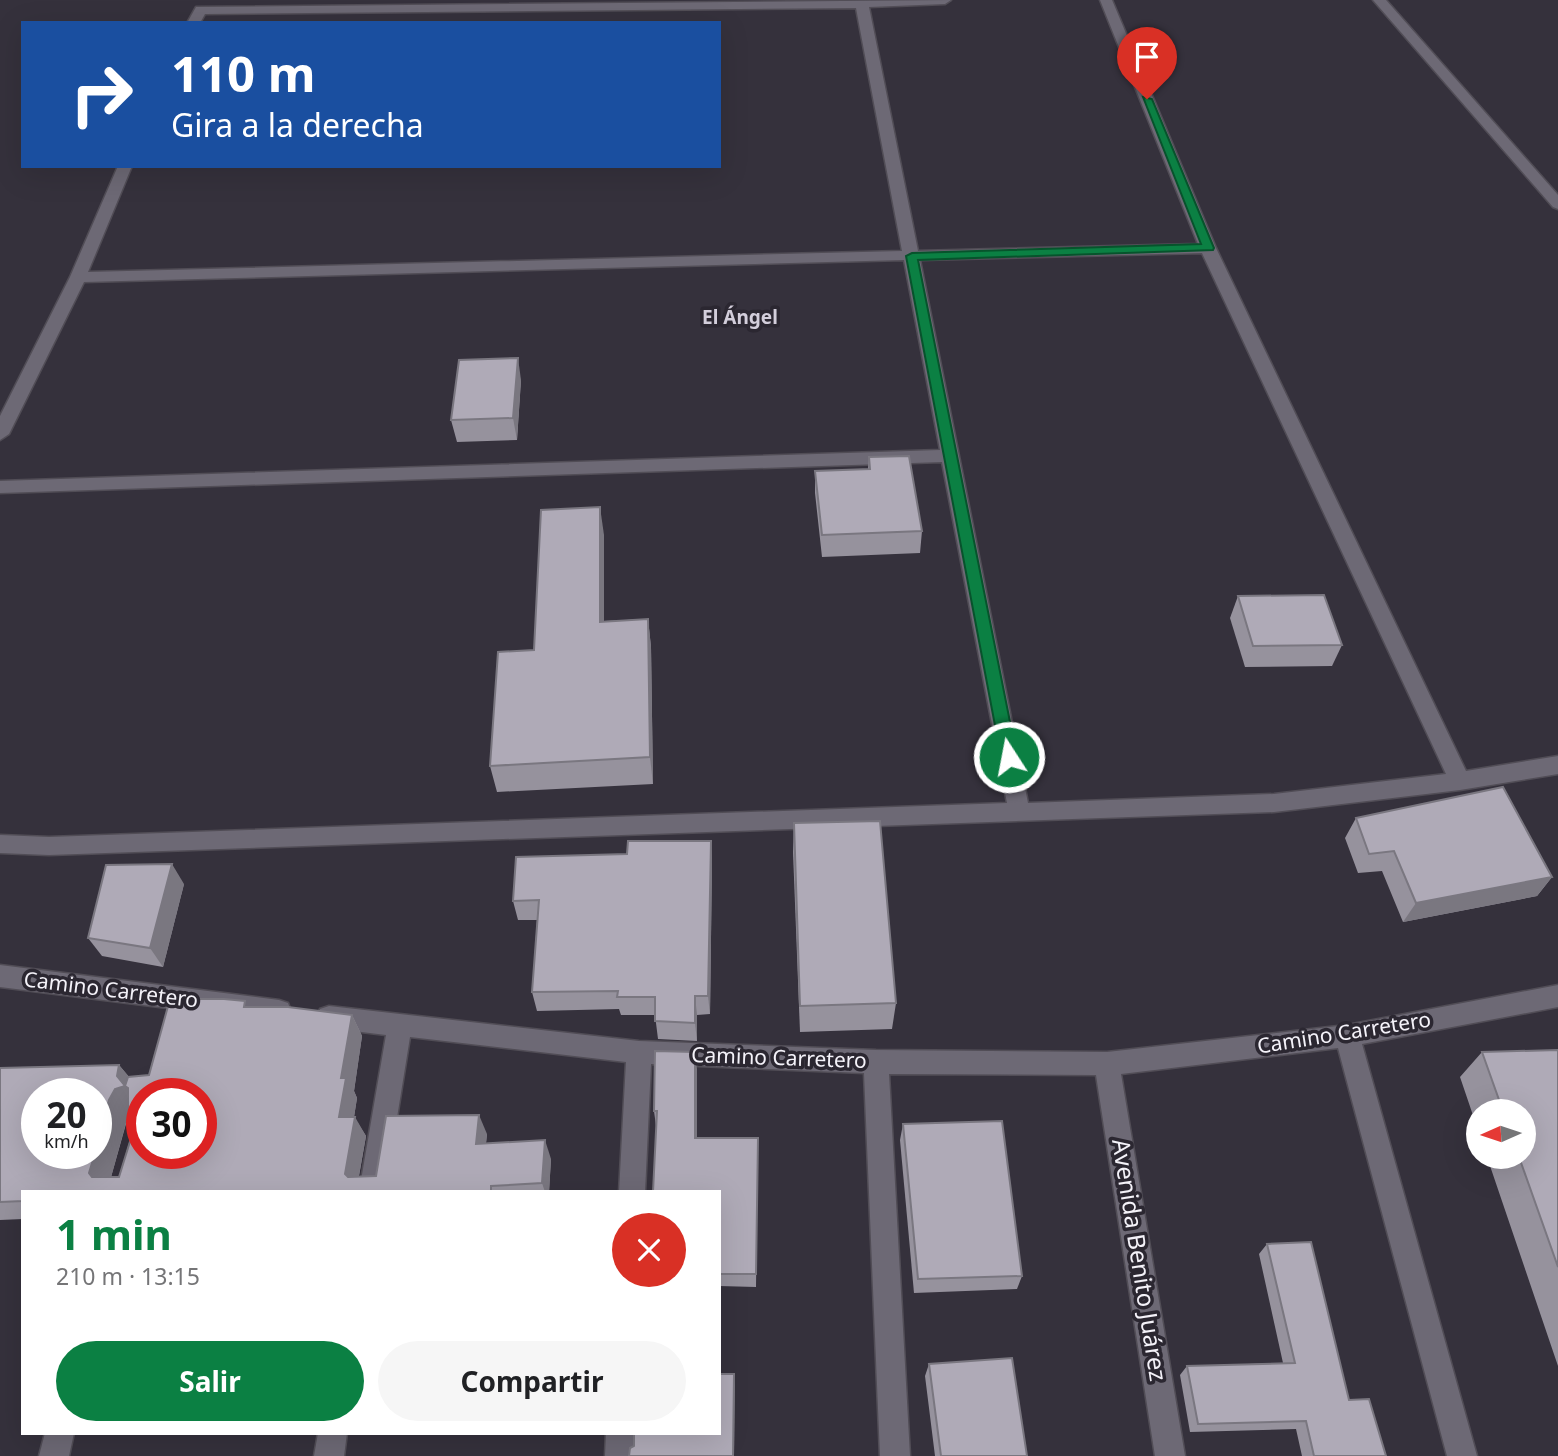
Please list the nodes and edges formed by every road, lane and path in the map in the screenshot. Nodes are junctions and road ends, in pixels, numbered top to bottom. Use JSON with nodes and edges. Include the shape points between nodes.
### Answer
{"nodes":[{"id":1,"x":945,"y":0,"type":"edge"},
{"id":2,"x":1106,"y":0,"type":"edge"},
{"id":3,"x":1379,"y":0,"type":"edge"},
{"id":4,"x":862,"y":1,"type":"edge"},
{"id":5,"x":195,"y":21,"type":"edge"},
{"id":6,"x":124,"y":168,"type":"edge"},
{"id":7,"x":1558,"y":204,"type":"edge"},
{"id":8,"x":1208,"y":248,"type":"junction"},
{"id":9,"x":912,"y":256,"type":"junction"},
{"id":10,"x":78,"y":277,"type":"junction"},
{"id":11,"x":0,"y":433,"type":"edge"},
{"id":12,"x":950,"y":456,"type":"junction"},
{"id":13,"x":0,"y":487,"type":"edge"},
{"id":14,"x":1558,"y":765,"type":"edge"},
{"id":15,"x":1460,"y":781,"type":"junction"},
{"id":16,"x":1019,"y":811,"type":"junction"},
{"id":17,"x":0,"y":844,"type":"edge"},
{"id":18,"x":0,"y":976,"type":"edge"},
{"id":19,"x":1558,"y":996,"type":"edge"},
{"id":20,"x":174,"y":997,"type":"junction"},
{"id":21,"x":168,"y":1021,"type":"edge"},
{"id":22,"x":399,"y":1027,"type":"junction"},
{"id":23,"x":1347,"y":1036,"type":"junction"},
{"id":24,"x":639,"y":1052,"type":"junction"},
{"id":25,"x":876,"y":1062,"type":"junction"},
{"id":26,"x":1107,"y":1064,"type":"junction"},
{"id":27,"x":372,"y":1190,"type":"edge"},
{"id":28,"x":632,"y":1190,"type":"edge"},
{"id":29,"x":59,"y":1435,"type":"edge"},
{"id":30,"x":333,"y":1435,"type":"edge"},
{"id":31,"x":621,"y":1435,"type":"edge"},
{"id":32,"x":54,"y":1456,"type":"edge"},
{"id":33,"x":329,"y":1456,"type":"edge"},
{"id":34,"x":620,"y":1456,"type":"edge"},
{"id":35,"x":895,"y":1456,"type":"edge"},
{"id":36,"x":1170,"y":1456,"type":"edge"},
{"id":37,"x":1462,"y":1456,"type":"edge"}],
"edges":[{"from":1,"to":4,"type":"street"},
{"from":2,"to":8,"type":"street"},
{"from":3,"to":7,"type":"street"},
{"from":4,"to":5,"type":"street","via":[[819,6],[201,10]]},
{"from":4,"to":9,"type":"street"},
{"from":6,"to":10,"type":"street"},
{"from":8,"to":9,"type":"street"},
{"from":8,"to":15,"type":"street"},
{"from":9,"to":10,"type":"street"},
{"from":9,"to":12,"type":"street"},
{"from":10,"to":11,"type":"street"},
{"from":12,"to":13,"type":"street"},
{"from":12,"to":16,"type":"street"},
{"from":14,"to":15,"type":"street"},
{"from":15,"to":16,"type":"street","via":[[1274,803]]},
{"from":16,"to":17,"type":"street","via":[[49,846]]},
{"from":18,"to":20,"type":"street","name":"Camino Carretero"},
{"from":19,"to":23,"type":"street","name":"Camino Carretero"},
{"from":20,"to":21,"type":"street"},
{"from":20,"to":22,"type":"street","name":"Camino Carretero"},
{"from":22,"to":24,"type":"street","name":"Camino Carretero"},
{"from":22,"to":27,"type":"street"},
{"from":23,"to":26,"type":"street","name":"Camino Carretero"},
{"from":23,"to":37,"type":"street"},
{"from":24,"to":25,"type":"street","name":"Camino Carretero"},
{"from":24,"to":28,"type":"street"},
{"from":25,"to":26,"type":"street","name":"Camino Carretero"},
{"from":25,"to":35,"type":"street"},
{"from":26,"to":36,"type":"street","name":"Avenida Benito Juárez"},
{"from":29,"to":32,"type":"street"},
{"from":30,"to":33,"type":"street"},
{"from":31,"to":34,"type":"street"}]}
